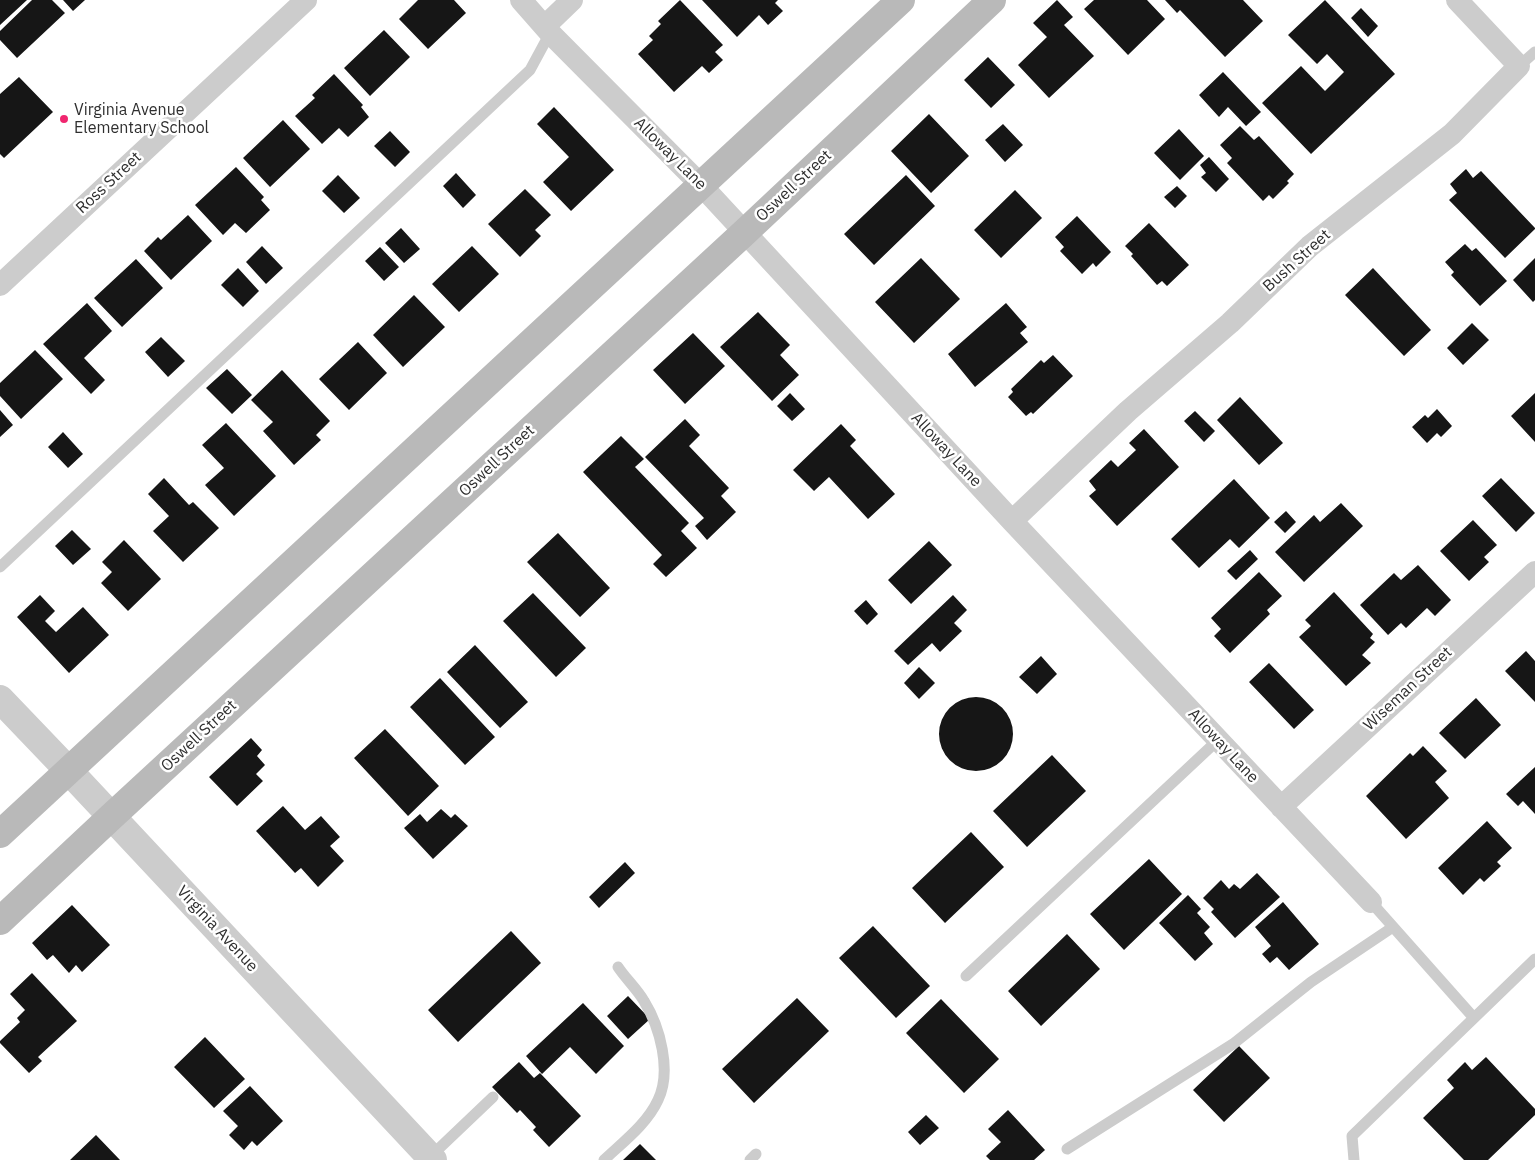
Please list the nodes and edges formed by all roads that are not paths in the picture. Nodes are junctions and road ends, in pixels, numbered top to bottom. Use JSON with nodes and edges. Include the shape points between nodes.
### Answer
{"nodes":[{"id":1,"x":306,"y":0,"type":"edge"},
{"id":2,"x":521,"y":0,"type":"edge"},
{"id":3,"x":572,"y":0,"type":"edge"},
{"id":4,"x":901,"y":0,"type":"edge"},
{"id":5,"x":992,"y":0,"type":"edge"},
{"id":6,"x":1457,"y":0,"type":"edge"},
{"id":7,"x":548,"y":29,"type":"junction"},
{"id":8,"x":1527,"y":59,"type":"edge"},
{"id":9,"x":701,"y":185,"type":"junction"},
{"id":10,"x":745,"y":232,"type":"junction"},
{"id":11,"x":0,"y":285,"type":"edge"},
{"id":12,"x":1012,"y":522,"type":"junction"},
{"id":13,"x":0,"y":567,"type":"edge"},
{"id":14,"x":1535,"y":572,"type":"edge"},
{"id":15,"x":0,"y":699,"type":"edge"},
{"id":16,"x":1218,"y":740,"type":"junction"},
{"id":17,"x":68,"y":770,"type":"junction"},
{"id":18,"x":1281,"y":807,"type":"junction"},
{"id":19,"x":111,"y":816,"type":"junction"},
{"id":20,"x":0,"y":834,"type":"edge"},
{"id":21,"x":1371,"y":902,"type":"joint"},
{"id":22,"x":0,"y":921,"type":"edge"},
{"id":23,"x":1393,"y":927,"type":"junction"},
{"id":24,"x":1535,"y":959,"type":"edge"},
{"id":25,"x":618,"y":967,"type":"dead end"},
{"id":26,"x":966,"y":976,"type":"dead end"},
{"id":27,"x":1474,"y":1018,"type":"junction"},
{"id":28,"x":493,"y":1097,"type":"dead end"},
{"id":29,"x":1067,"y":1150,"type":"dead end"},
{"id":30,"x":431,"y":1159,"type":"edge"},
{"id":31,"x":604,"y":1160,"type":"edge"},
{"id":32,"x":1354,"y":1160,"type":"edge"}],
"edges":[{"from":1,"to":11,"type":"street","name":"Ross Street"},
{"from":2,"to":7,"type":"street","name":"Alloway Lane"},
{"from":3,"to":7,"type":"street"},
{"from":4,"to":9,"type":"main road"},
{"from":5,"to":10,"type":"main road","name":"Oswell Street"},
{"from":6,"to":8,"type":"street","name":"Bush Street"},
{"from":7,"to":9,"type":"street","name":"Alloway Lane"},
{"from":7,"to":13,"type":"lane","via":[[530,70]]},
{"from":8,"to":12,"type":"street","name":"Bush Street","via":[[1452,134],[1310,246],[1230,323],[1128,411]]},
{"from":9,"to":10,"type":"street","name":"Alloway Lane"},
{"from":9,"to":17,"type":"main road"},
{"from":10,"to":12,"type":"street","name":"Alloway Lane"},
{"from":10,"to":19,"type":"main road","name":"Oswell Street"},
{"from":12,"to":16,"type":"street","name":"Alloway Lane"},
{"from":14,"to":18,"type":"street","name":"Wiseman Street"},
{"from":15,"to":17,"type":"street","name":"Virginia Avenue"},
{"from":16,"to":18,"type":"street","name":"Alloway Lane"},
{"from":16,"to":26,"type":"lane"},
{"from":17,"to":19,"type":"street","name":"Virginia Avenue"},
{"from":17,"to":20,"type":"main road"},
{"from":18,"to":21,"type":"street","name":"Alloway Lane"},
{"from":19,"to":22,"type":"main road","name":"Oswell Street"},
{"from":19,"to":30,"type":"street","name":"Virginia Avenue"},
{"from":21,"to":23,"type":"lane"},
{"from":23,"to":27,"type":"lane"},
{"from":23,"to":29,"type":"lane","via":[[1311,982],[1233,1044]]},
{"from":24,"to":27,"type":"lane"},
{"from":25,"to":31,"type":"lane","via":[[644,1000],[654,1022],[662,1044],[664,1082],[658,1101],[639,1128]]},
{"from":27,"to":32,"type":"lane","via":[[1352,1136]]},
{"from":28,"to":30,"type":"lane"}]}
